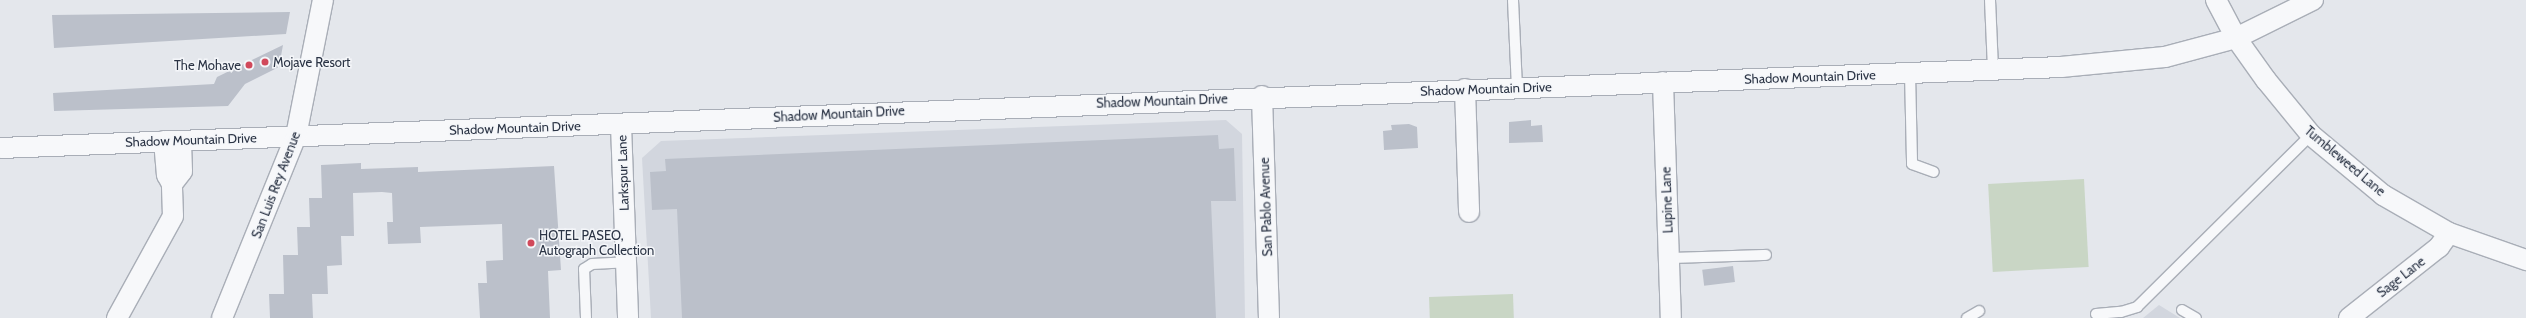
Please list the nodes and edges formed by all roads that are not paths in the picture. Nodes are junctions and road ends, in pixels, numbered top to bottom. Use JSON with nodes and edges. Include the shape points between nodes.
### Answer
{"nodes":[{"id":1,"x":323,"y":0,"type":"edge"},
{"id":2,"x":1513,"y":0,"type":"edge"},
{"id":3,"x":1990,"y":0,"type":"edge"},
{"id":4,"x":2216,"y":0,"type":"edge"},
{"id":5,"x":2313,"y":0,"type":"edge"},
{"id":6,"x":2236,"y":38,"type":"junction"},
{"id":7,"x":1993,"y":70,"type":"junction"},
{"id":8,"x":1910,"y":73,"type":"junction"},
{"id":9,"x":1663,"y":82,"type":"junction"},
{"id":10,"x":1517,"y":88,"type":"junction"},
{"id":11,"x":1465,"y":89,"type":"junction"},
{"id":12,"x":1262,"y":96,"type":"junction"},
{"id":13,"x":621,"y":125,"type":"junction"},
{"id":14,"x":2311,"y":134,"type":"junction"},
{"id":15,"x":296,"y":136,"type":"junction"},
{"id":16,"x":173,"y":141,"type":"junction"},
{"id":17,"x":0,"y":148,"type":"edge"},
{"id":18,"x":1934,"y":172,"type":"dead end"},
{"id":19,"x":1469,"y":212,"type":"dead end"},
{"id":20,"x":2449,"y":233,"type":"junction"},
{"id":21,"x":1766,"y":255,"type":"dead end"},
{"id":22,"x":1669,"y":258,"type":"junction"},
{"id":23,"x":2526,"y":260,"type":"edge"},
{"id":24,"x":626,"y":262,"type":"junction"},
{"id":25,"x":2182,"y":310,"type":"dead end"},
{"id":26,"x":1979,"y":311,"type":"dead end"},
{"id":27,"x":2096,"y":314,"type":"dead end"},
{"id":28,"x":117,"y":318,"type":"edge"},
{"id":29,"x":222,"y":318,"type":"edge"},
{"id":30,"x":586,"y":318,"type":"edge"},
{"id":31,"x":628,"y":318,"type":"edge"},
{"id":32,"x":1269,"y":318,"type":"edge"},
{"id":33,"x":1671,"y":318,"type":"edge"},
{"id":34,"x":1967,"y":318,"type":"edge"},
{"id":35,"x":2196,"y":318,"type":"edge"},
{"id":36,"x":2349,"y":318,"type":"edge"}],
"edges":[{"from":1,"to":15,"type":"street","name":"San Luis Rey Avenue"},
{"from":2,"to":10,"type":"lane"},
{"from":3,"to":7,"type":"lane"},
{"from":4,"to":6,"type":"street","name":"Tumbleweed Lane"},
{"from":5,"to":6,"type":"street","name":"Shadow Mountain Drive"},
{"from":6,"to":7,"type":"street","name":"Shadow Mountain Drive","via":[[2165,57]]},
{"from":6,"to":14,"type":"street","name":"Tumbleweed Lane"},
{"from":7,"to":8,"type":"street","name":"Shadow Mountain Drive"},
{"from":8,"to":9,"type":"street","name":"Shadow Mountain Drive"},
{"from":8,"to":18,"type":"lane","via":[[1912,164]]},
{"from":9,"to":10,"type":"street","name":"Shadow Mountain Drive"},
{"from":9,"to":22,"type":"street","name":"Lupine Lane"},
{"from":10,"to":11,"type":"street","name":"Shadow Mountain Drive"},
{"from":11,"to":12,"type":"street","name":"Shadow Mountain Drive"},
{"from":11,"to":19,"type":"street"},
{"from":12,"to":13,"type":"street","name":"Shadow Mountain Drive"},
{"from":12,"to":32,"type":"street","name":"San Pablo Avenue"},
{"from":13,"to":15,"type":"street","name":"Shadow Mountain Drive"},
{"from":13,"to":24,"type":"street","name":"Larkspur Lane"},
{"from":14,"to":20,"type":"street","name":"Tumbleweed Lane","via":[[2383,195]]},
{"from":14,"to":27,"type":"lane","via":[[2137,307],[2121,312]]},
{"from":15,"to":16,"type":"street","name":"Shadow Mountain Drive"},
{"from":15,"to":29,"type":"street","name":"San Luis Rey Avenue"},
{"from":16,"to":17,"type":"street","name":"Shadow Mountain Drive"},
{"from":16,"to":28,"type":"street","via":[[182,170],[172,184],[173,216]]},
{"from":20,"to":23,"type":"street","name":"Tumbleweed Lane"},
{"from":20,"to":36,"type":"street","name":"Sage Lane","via":[[2439,247]]},
{"from":21,"to":22,"type":"lane"},
{"from":22,"to":33,"type":"street","name":"Lupine Lane"},
{"from":24,"to":30,"type":"lane","via":[[592,264],[584,269]]},
{"from":24,"to":31,"type":"street","name":"Larkspur Lane"},
{"from":25,"to":35,"type":"lane"},
{"from":26,"to":34,"type":"lane"}]}
